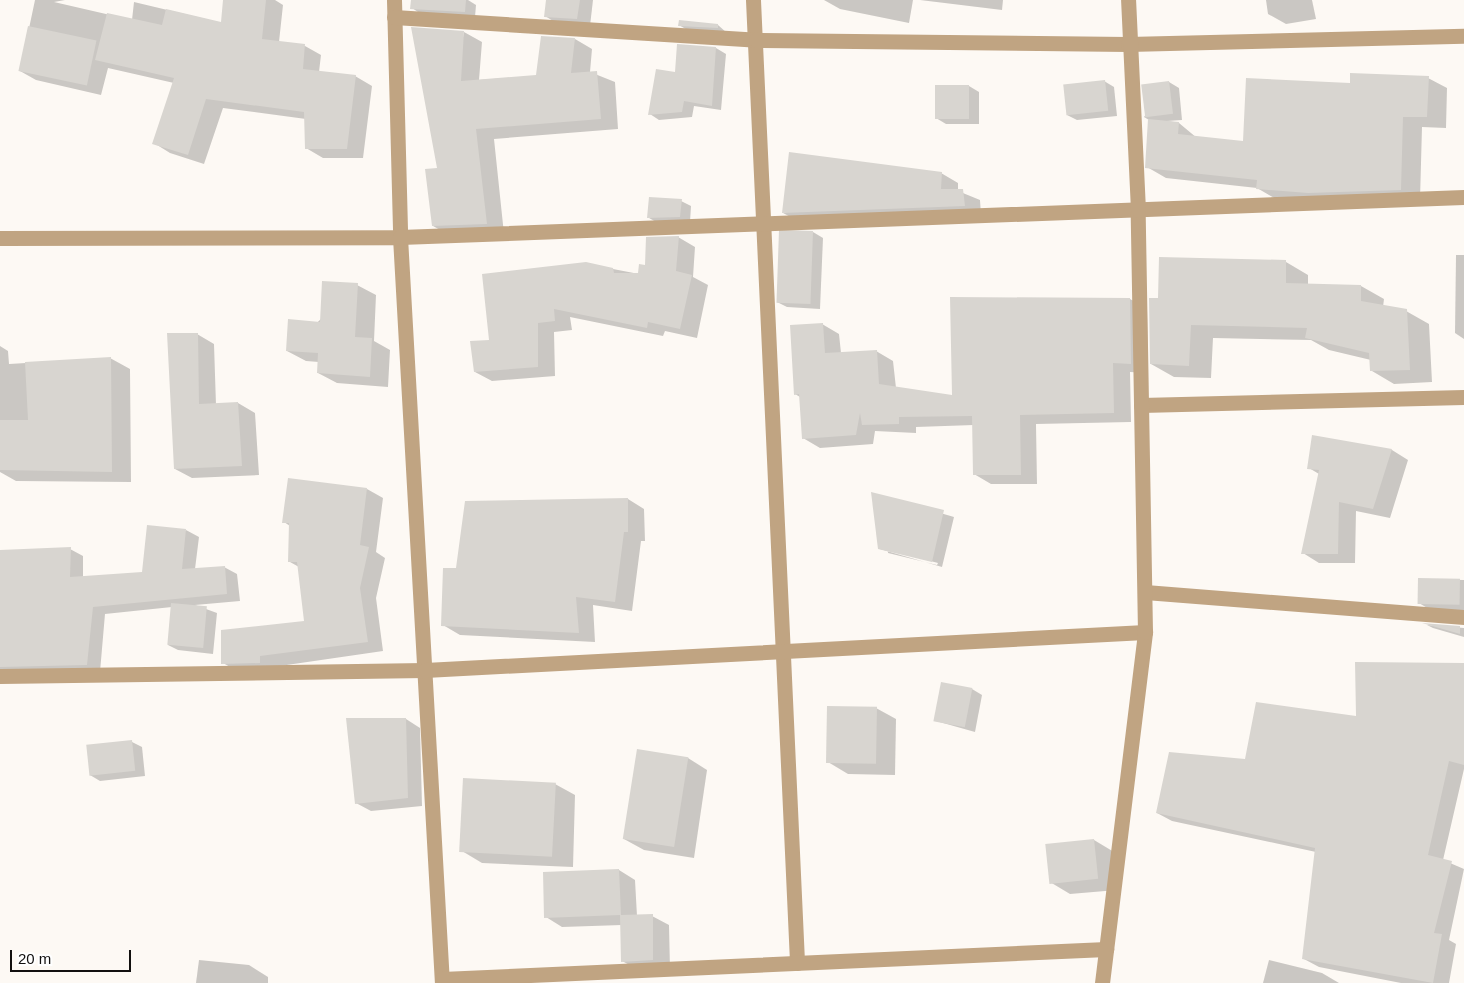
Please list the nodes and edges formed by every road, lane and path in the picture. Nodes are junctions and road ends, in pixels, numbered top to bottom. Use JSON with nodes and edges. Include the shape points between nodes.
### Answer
{"nodes":[{"id":1,"x":394,"y":0,"type":"edge"},
{"id":2,"x":753,"y":0,"type":"edge"},
{"id":3,"x":1128,"y":0,"type":"edge"},
{"id":4,"x":394,"y":17,"type":"junction"},
{"id":5,"x":1464,"y":36,"type":"edge"},
{"id":6,"x":756,"y":40,"type":"junction"},
{"id":7,"x":1128,"y":44,"type":"junction"},
{"id":8,"x":1464,"y":197,"type":"edge"},
{"id":9,"x":1138,"y":210,"type":"junction"},
{"id":10,"x":763,"y":223,"type":"junction"},
{"id":11,"x":400,"y":236,"type":"junction"},
{"id":12,"x":0,"y":238,"type":"edge"},
{"id":13,"x":1464,"y":397,"type":"edge"},
{"id":14,"x":1141,"y":405,"type":"junction"},
{"id":15,"x":1145,"y":592,"type":"junction"},
{"id":16,"x":1464,"y":617,"type":"edge"},
{"id":17,"x":1145,"y":632,"type":"junction"},
{"id":18,"x":780,"y":654,"type":"junction"},
{"id":19,"x":425,"y":670,"type":"junction"},
{"id":20,"x":0,"y":676,"type":"edge"},
{"id":21,"x":1106,"y":949,"type":"junction"},
{"id":22,"x":797,"y":963,"type":"junction"},
{"id":23,"x":442,"y":981,"type":"edge"},
{"id":24,"x":1102,"y":983,"type":"edge"}],
"edges":[{"from":1,"to":4,"type":"street"},
{"from":2,"to":6,"type":"street"},
{"from":3,"to":7,"type":"street"},
{"from":4,"to":6,"type":"street"},
{"from":4,"to":11,"type":"street"},
{"from":5,"to":7,"type":"street"},
{"from":6,"to":7,"type":"street"},
{"from":6,"to":10,"type":"street"},
{"from":7,"to":9,"type":"street"},
{"from":8,"to":9,"type":"street"},
{"from":9,"to":10,"type":"street"},
{"from":9,"to":14,"type":"street"},
{"from":10,"to":11,"type":"street"},
{"from":10,"to":18,"type":"street"},
{"from":11,"to":12,"type":"street"},
{"from":11,"to":19,"type":"street"},
{"from":13,"to":14,"type":"street"},
{"from":14,"to":15,"type":"street"},
{"from":15,"to":16,"type":"street"},
{"from":15,"to":17,"type":"street"},
{"from":17,"to":18,"type":"street"},
{"from":17,"to":21,"type":"street"},
{"from":18,"to":19,"type":"street"},
{"from":18,"to":22,"type":"street"},
{"from":19,"to":20,"type":"street"},
{"from":19,"to":23,"type":"street"},
{"from":21,"to":22,"type":"street"},
{"from":21,"to":24,"type":"street"},
{"from":22,"to":23,"type":"street"}]}
